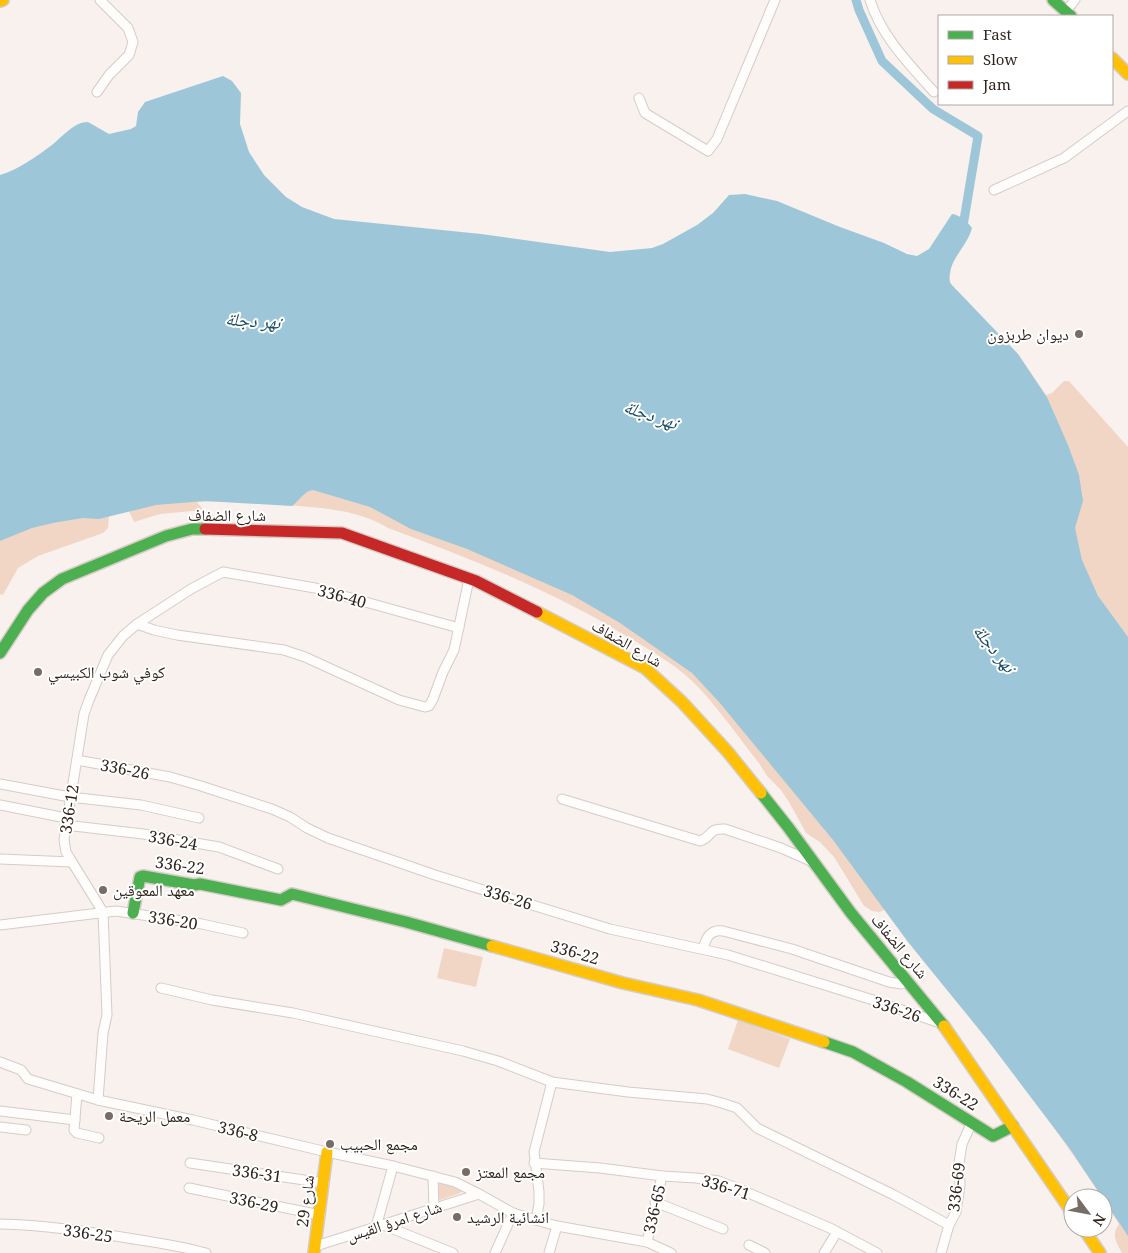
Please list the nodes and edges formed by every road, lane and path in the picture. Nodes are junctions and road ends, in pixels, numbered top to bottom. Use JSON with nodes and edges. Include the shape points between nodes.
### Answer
{"nodes":[{"id":1,"x":100,"y":0,"type":"edge"},
{"id":2,"x":775,"y":0,"type":"edge"},
{"id":3,"x":870,"y":0,"type":"edge"},
{"id":4,"x":1053,"y":0,"type":"edge"},
{"id":5,"x":1074,"y":0,"type":"edge"},
{"id":6,"x":1069,"y":14,"type":"edge"},
{"id":7,"x":1113,"y":59,"type":"edge"},
{"id":8,"x":1128,"y":74,"type":"edge"},
{"id":9,"x":97,"y":92,"type":"dead end"},
{"id":10,"x":934,"y":92,"type":"dead end"},
{"id":11,"x":639,"y":98,"type":"dead end"},
{"id":12,"x":1128,"y":111,"type":"edge"},
{"id":13,"x":994,"y":190,"type":"dead end"},
{"id":14,"x":223,"y":572,"type":"joint"},
{"id":15,"x":469,"y":579,"type":"junction"},
{"id":16,"x":137,"y":624,"type":"junction"},
{"id":17,"x":459,"y":628,"type":"junction"},
{"id":18,"x":0,"y":653,"type":"edge"},
{"id":19,"x":77,"y":760,"type":"junction"},
{"id":20,"x":0,"y":784,"type":"edge"},
{"id":21,"x":70,"y":797,"type":"junction"},
{"id":22,"x":562,"y":799,"type":"dead end"},
{"id":23,"x":0,"y":805,"type":"edge"},
{"id":24,"x":199,"y":818,"type":"dead end"},
{"id":25,"x":66,"y":821,"type":"junction"},
{"id":26,"x":0,"y":859,"type":"edge"},
{"id":27,"x":72,"y":862,"type":"junction"},
{"id":28,"x":815,"y":863,"type":"junction"},
{"id":29,"x":278,"y":869,"type":"dead end"},
{"id":30,"x":102,"y":912,"type":"junction"},
{"id":31,"x":132,"y":913,"type":"junction"},
{"id":32,"x":0,"y":925,"type":"edge"},
{"id":33,"x":243,"y":933,"type":"dead end"},
{"id":34,"x":703,"y":950,"type":"junction"},
{"id":35,"x":908,"y":982,"type":"junction"},
{"id":36,"x":161,"y":988,"type":"dead end"},
{"id":37,"x":943,"y":1024,"type":"junction"},
{"id":38,"x":0,"y":1062,"type":"edge"},
{"id":39,"x":552,"y":1082,"type":"junction"},
{"id":40,"x":77,"y":1094,"type":"junction"},
{"id":41,"x":98,"y":1100,"type":"junction"},
{"id":42,"x":0,"y":1111,"type":"edge"},
{"id":43,"x":75,"y":1120,"type":"junction"},
{"id":44,"x":972,"y":1122,"type":"junction"},
{"id":45,"x":1013,"y":1126,"type":"junction"},
{"id":46,"x":0,"y":1127,"type":"edge"},
{"id":47,"x":26,"y":1130,"type":"dead end"},
{"id":48,"x":99,"y":1138,"type":"dead end"},
{"id":49,"x":327,"y":1152,"type":"junction"},
{"id":50,"x":190,"y":1163,"type":"dead end"},
{"id":51,"x":534,"y":1163,"type":"junction"},
{"id":52,"x":393,"y":1166,"type":"junction"},
{"id":53,"x":433,"y":1176,"type":"junction"},
{"id":54,"x":662,"y":1176,"type":"junction"},
{"id":55,"x":324,"y":1183,"type":"junction"},
{"id":56,"x":189,"y":1188,"type":"dead end"},
{"id":57,"x":480,"y":1194,"type":"junction"},
{"id":58,"x":1063,"y":1199,"type":"edge"},
{"id":59,"x":655,"y":1202,"type":"junction"},
{"id":60,"x":434,"y":1208,"type":"junction"},
{"id":61,"x":513,"y":1213,"type":"junction"},
{"id":62,"x":320,"y":1215,"type":"junction"},
{"id":63,"x":536,"y":1220,"type":"junction"},
{"id":64,"x":0,"y":1224,"type":"edge"},
{"id":65,"x":949,"y":1225,"type":"junction"},
{"id":66,"x":379,"y":1226,"type":"junction"},
{"id":67,"x":557,"y":1226,"type":"junction"},
{"id":68,"x":723,"y":1229,"type":"dead end"},
{"id":69,"x":837,"y":1232,"type":"junction"},
{"id":70,"x":1090,"y":1238,"type":"edge"},
{"id":71,"x":646,"y":1242,"type":"junction"},
{"id":72,"x":749,"y":1245,"type":"dead end"},
{"id":73,"x":315,"y":1250,"type":"edge"},
{"id":74,"x":666,"y":1252,"type":"edge"},
{"id":75,"x":206,"y":1253,"type":"edge"},
{"id":76,"x":453,"y":1253,"type":"edge"},
{"id":77,"x":495,"y":1253,"type":"edge"},
{"id":78,"x":549,"y":1253,"type":"edge"},
{"id":79,"x":765,"y":1253,"type":"edge"},
{"id":80,"x":824,"y":1253,"type":"edge"},
{"id":81,"x":877,"y":1253,"type":"edge"},
{"id":82,"x":942,"y":1253,"type":"edge"},
{"id":83,"x":1100,"y":1253,"type":"edge"}],
"edges":[{"from":1,"to":9,"type":"street","via":[[128,28],[132,42],[129,55]]},
{"from":2,"to":11,"type":"street","via":[[717,139],[708,151],[645,113]]},
{"from":3,"to":10,"type":"street","via":[[874,14],[903,58]]},
{"from":4,"to":6,"type":"street"},
{"from":5,"to":6,"type":"street"},
{"from":7,"to":8,"type":"street"},
{"from":12,"to":13,"type":"street","via":[[1064,158]]},
{"from":14,"to":16,"type":"street","name":"336-12"},
{"from":14,"to":17,"type":"street","name":"336-40","via":[[314,588]]},
{"from":15,"to":17,"type":"street"},
{"from":15,"to":18,"type":"street","name":"شارع الضفاف","via":[[342,534],[192,529],[166,536],[62,579],[28,610]]},
{"from":15,"to":28,"type":"street","name":"شارع الضفاف","via":[[645,668],[727,751]]},
{"from":16,"to":17,"type":"street","via":[[177,635],[284,650],[399,700],[425,707],[432,701],[453,654]]},
{"from":16,"to":19,"type":"street","name":"336-12","via":[[108,655],[88,700]]},
{"from":19,"to":21,"type":"street","name":"336-12"},
{"from":19,"to":34,"type":"street","name":"336-26","via":[[161,775],[201,786],[272,809],[328,838],[443,877],[610,929]]},
{"from":20,"to":21,"type":"street"},
{"from":21,"to":24,"type":"street","via":[[141,805]]},
{"from":21,"to":25,"type":"street","name":"336-12"},
{"from":22,"to":28,"type":"street","via":[[700,841],[718,828],[725,829]]},
{"from":23,"to":25,"type":"street","name":"336-24"},
{"from":25,"to":27,"type":"street","name":"336-12","via":[[64,846]]},
{"from":25,"to":29,"type":"street","name":"336-24","via":[[218,847]]},
{"from":26,"to":27,"type":"street"},
{"from":27,"to":30,"type":"street","name":"336-12"},
{"from":28,"to":35,"type":"street","name":"شارع الضفاف"},
{"from":30,"to":31,"type":"street","name":"336-20"},
{"from":30,"to":32,"type":"street","name":"336-20"},
{"from":30,"to":41,"type":"street","name":"336-12","via":[[107,1015]]},
{"from":31,"to":33,"type":"street","name":"336-20"},
{"from":31,"to":44,"type":"street","name":"336-22","via":[[138,882],[143,876],[281,900],[292,894],[397,920],[623,983],[698,1000],[853,1052]]},
{"from":34,"to":35,"type":"street","via":[[708,936],[718,930],[792,949],[889,982]]},
{"from":34,"to":37,"type":"street","name":"336-26","via":[[728,955]]},
{"from":35,"to":37,"type":"street","name":"شارع الضفاف"},
{"from":36,"to":39,"type":"street","via":[[463,1051]]},
{"from":37,"to":45,"type":"street","name":"شارع الضفاف"},
{"from":38,"to":40,"type":"street","name":"336-8","via":[[21,1070],[28,1080]]},
{"from":39,"to":51,"type":"street","via":[[538,1133]]},
{"from":39,"to":65,"type":"street","via":[[707,1099],[737,1108],[757,1128]]},
{"from":40,"to":41,"type":"street","name":"336-8"},
{"from":40,"to":43,"type":"street"},
{"from":41,"to":49,"type":"street","name":"336-8"},
{"from":42,"to":43,"type":"street"},
{"from":43,"to":48,"type":"street","via":[[76,1133]]},
{"from":44,"to":45,"type":"street","name":"336-22","via":[[993,1136]]},
{"from":44,"to":65,"type":"street","name":"336-69","via":[[962,1144],[956,1212]]},
{"from":45,"to":58,"type":"street","name":"شارع الضفاف"},
{"from":46,"to":47,"type":"street"},
{"from":49,"to":52,"type":"street","name":"336-8"},
{"from":49,"to":55,"type":"street","name":"شارع 29"},
{"from":50,"to":55,"type":"street","name":"336-31"},
{"from":51,"to":54,"type":"street","name":"336-71"},
{"from":51,"to":63,"type":"street","via":[[539,1192]]},
{"from":52,"to":53,"type":"street","name":"336-8"},
{"from":52,"to":66,"type":"street"},
{"from":53,"to":57,"type":"street","name":"336-8"},
{"from":53,"to":60,"type":"street"},
{"from":54,"to":59,"type":"street","name":"336-65"},
{"from":54,"to":69,"type":"street","name":"336-71","via":[[718,1181]]},
{"from":55,"to":62,"type":"street","name":"شارع 29"},
{"from":56,"to":62,"type":"street","name":"336-29"},
{"from":57,"to":60,"type":"street","name":"شارع امرؤ القيس"},
{"from":57,"to":61,"type":"street"},
{"from":59,"to":68,"type":"street"},
{"from":59,"to":71,"type":"street","name":"336-65"},
{"from":60,"to":66,"type":"street","name":"شارع امرؤ القيس"},
{"from":61,"to":63,"type":"street"},
{"from":61,"to":77,"type":"street"},
{"from":62,"to":73,"type":"street","name":"شارع 29"},
{"from":63,"to":67,"type":"street"},
{"from":64,"to":75,"type":"street","name":"336-25","via":[[107,1235]]},
{"from":65,"to":82,"type":"street","name":"336-69"},
{"from":66,"to":73,"type":"street","name":"شارع امرؤ القيس"},
{"from":66,"to":76,"type":"street"},
{"from":67,"to":71,"type":"street"},
{"from":67,"to":78,"type":"street"},
{"from":69,"to":80,"type":"street"},
{"from":69,"to":81,"type":"street","name":"336-71"},
{"from":70,"to":83,"type":"street"},
{"from":71,"to":74,"type":"street"},
{"from":72,"to":79,"type":"street"}]}
